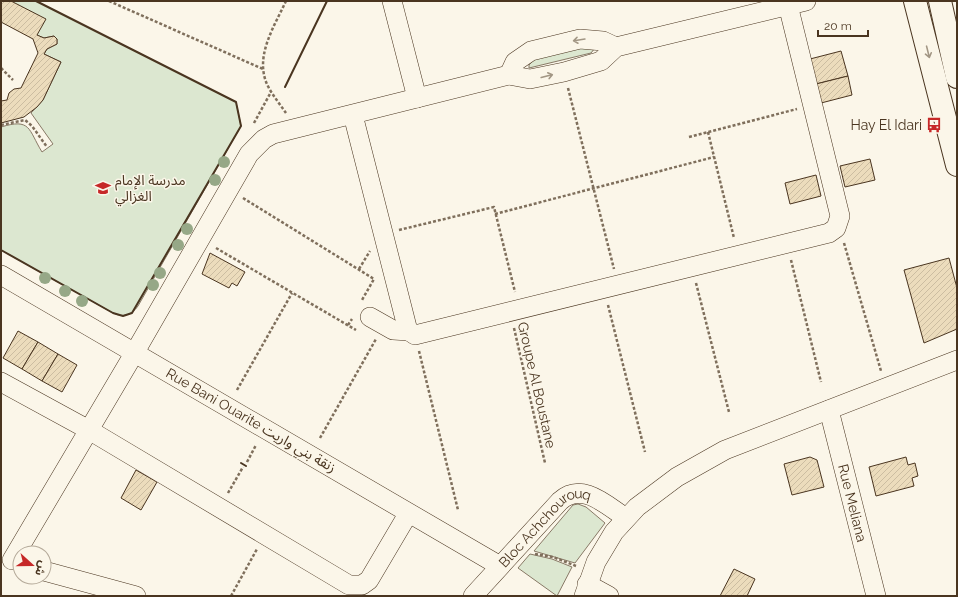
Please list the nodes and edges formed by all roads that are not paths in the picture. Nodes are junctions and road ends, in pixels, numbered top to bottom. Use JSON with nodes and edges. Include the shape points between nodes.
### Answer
{"nodes":[{"id":1,"x":392,"y":1,"type":"edge"},
{"id":2,"x":806,"y":1,"type":"edge"},
{"id":3,"x":915,"y":1,"type":"edge"},
{"id":4,"x":940,"y":1,"type":"edge"},
{"id":5,"x":787,"y":3,"type":"edge"},
{"id":6,"x":616,"y":47,"type":"junction"},
{"id":7,"x":509,"y":75,"type":"junction"},
{"id":8,"x":957,"y":76,"type":"edge"},
{"id":9,"x":417,"y":98,"type":"junction"},
{"id":10,"x":353,"y":115,"type":"junction"},
{"id":11,"x":957,"y":165,"type":"edge"},
{"id":12,"x":1,"y":275,"type":"edge"},
{"id":13,"x":368,"y":322,"type":"road end"},
{"id":14,"x":412,"y":333,"type":"junction"},
{"id":15,"x":135,"y":352,"type":"junction"},
{"id":16,"x":957,"y":360,"type":"edge"},
{"id":17,"x":1,"y":382,"type":"edge"},
{"id":18,"x":829,"y":410,"type":"junction"},
{"id":19,"x":89,"y":430,"type":"junction"},
{"id":20,"x":408,"y":514,"type":"junction"},
{"id":21,"x":626,"y":518,"type":"junction"},
{"id":22,"x":11,"y":559,"type":"edge"},
{"id":23,"x":500,"y":566,"type":"junction"},
{"id":24,"x":52,"y":574,"type":"edge"},
{"id":25,"x":89,"y":590,"type":"edge"},
{"id":26,"x":586,"y":590,"type":"edge"},
{"id":27,"x":358,"y":591,"type":"edge"},
{"id":28,"x":136,"y":596,"type":"edge"},
{"id":29,"x":473,"y":596,"type":"edge"},
{"id":30,"x":609,"y":596,"type":"edge"},
{"id":31,"x":876,"y":596,"type":"edge"}],
"edges":[{"from":1,"to":9,"type":"street"},
{"from":2,"to":5,"type":"street"},
{"from":3,"to":11,"type":"main road","one_way":true},
{"from":4,"to":8,"type":"main road"},
{"from":5,"to":6,"type":"street"},
{"from":5,"to":14,"type":"street","via":[[840,216],[838,225],[829,233],[515,311]]},
{"from":7,"to":6,"type":"street","one_way":true,"via":[[530,79],[564,72],[601,61]]},
{"from":6,"to":7,"type":"street","one_way":true,"via":[[603,41],[580,39],[531,51],[515,62]]},
{"from":7,"to":9,"type":"street"},
{"from":9,"to":10,"type":"street"},
{"from":10,"to":14,"type":"street"},
{"from":10,"to":15,"type":"street","via":[[273,134],[255,146],[248,154]]},
{"from":12,"to":15,"type":"street","name":"Rue Bani Ouarite زنقة بني واريت"},
{"from":13,"to":14,"type":"street"},
{"from":15,"to":19,"type":"street"},
{"from":15,"to":20,"type":"street","name":"Rue Bani Ouarite زنقة بني واريت"},
{"from":16,"to":18,"type":"street"},
{"from":17,"to":19,"type":"street"},
{"from":18,"to":21,"type":"street","via":[[725,450],[698,464],[657,491]]},
{"from":18,"to":31,"type":"street","name":"Rue Meliana"},
{"from":19,"to":22,"type":"street"},
{"from":19,"to":27,"type":"street"},
{"from":20,"to":23,"type":"street","name":"Rue Bani Ouarite زنقة بني واريت"},
{"from":20,"to":27,"type":"street","via":[[369,580]]},
{"from":21,"to":23,"type":"street","name":"Bloc Achchourouq","via":[[590,494],[569,494]]},
{"from":21,"to":26,"type":"street","via":[[604,547]]},
{"from":23,"to":29,"type":"street","name":"Bloc Achchourouq"},
{"from":24,"to":25,"type":"street"},
{"from":25,"to":28,"type":"street"},
{"from":26,"to":30,"type":"street"}]}
